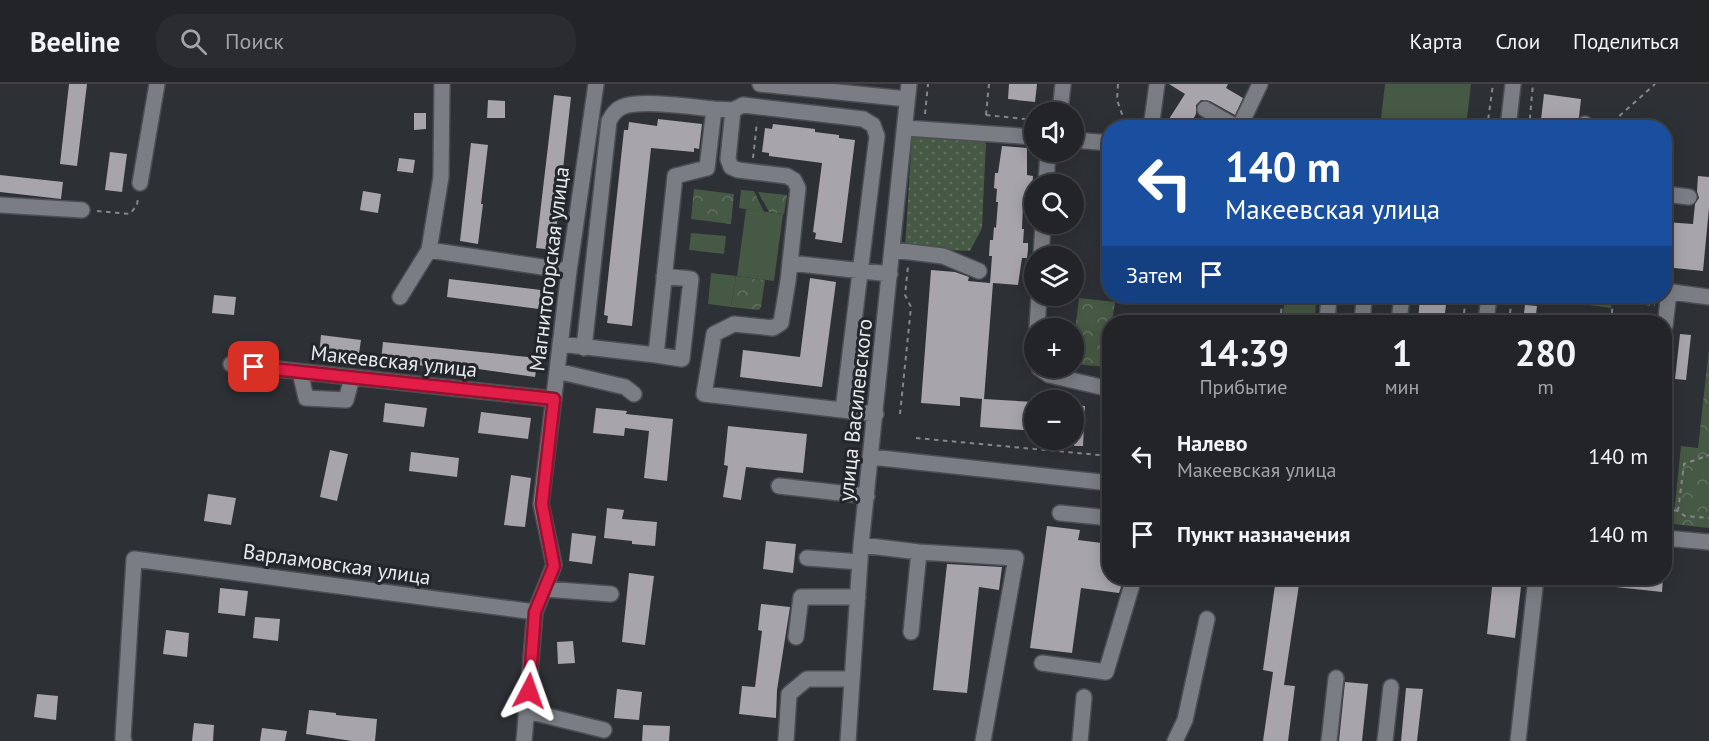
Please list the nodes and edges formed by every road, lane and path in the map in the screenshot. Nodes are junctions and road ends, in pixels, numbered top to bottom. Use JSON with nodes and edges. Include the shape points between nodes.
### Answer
{"nodes":[{"id":1,"x":157,"y":84,"type":"edge"},
{"id":2,"x":442,"y":84,"type":"edge"},
{"id":3,"x":596,"y":84,"type":"edge"},
{"id":4,"x":760,"y":84,"type":"edge"},
{"id":5,"x":928,"y":84,"type":"edge"},
{"id":6,"x":989,"y":84,"type":"edge"},
{"id":7,"x":1063,"y":84,"type":"edge"},
{"id":8,"x":1118,"y":84,"type":"edge"},
{"id":9,"x":1157,"y":84,"type":"edge"},
{"id":10,"x":1260,"y":84,"type":"edge"},
{"id":11,"x":1492,"y":84,"type":"edge"},
{"id":12,"x":1513,"y":84,"type":"edge"},
{"id":13,"x":1533,"y":84,"type":"edge"},
{"id":14,"x":1655,"y":84,"type":"edge"},
{"id":15,"x":908,"y":92,"type":"edge"},
{"id":16,"x":1061,"y":102,"type":"edge"},
{"id":17,"x":759,"y":107,"type":"junction"},
{"id":18,"x":714,"y":109,"type":"junction"},
{"id":19,"x":1205,"y":109,"type":"dead end"},
{"id":20,"x":733,"y":110,"type":"junction"},
{"id":21,"x":986,"y":115,"type":"junction"},
{"id":22,"x":1024,"y":119,"type":"edge"},
{"id":23,"x":1124,"y":120,"type":"edge"},
{"id":24,"x":1152,"y":120,"type":"edge"},
{"id":25,"x":1225,"y":120,"type":"edge"},
{"id":26,"x":1243,"y":120,"type":"edge"},
{"id":27,"x":1488,"y":120,"type":"edge"},
{"id":28,"x":1509,"y":120,"type":"edge"},
{"id":29,"x":1530,"y":120,"type":"edge"},
{"id":30,"x":1615,"y":120,"type":"edge"},
{"id":31,"x":905,"y":128,"type":"junction"},
{"id":32,"x":923,"y":129,"type":"junction"},
{"id":33,"x":984,"y":133,"type":"junction"},
{"id":34,"x":1024,"y":136,"type":"edge"},
{"id":35,"x":1084,"y":141,"type":"edge"},
{"id":36,"x":1102,"y":142,"type":"edge"},
{"id":37,"x":751,"y":172,"type":"junction"},
{"id":38,"x":141,"y":183,"type":"joint"},
{"id":39,"x":1672,"y":195,"type":"edge"},
{"id":40,"x":1689,"y":197,"type":"dead end"},
{"id":41,"x":0,"y":205,"type":"edge"},
{"id":42,"x":82,"y":210,"type":"joint"},
{"id":43,"x":429,"y":250,"type":"junction"},
{"id":44,"x":892,"y":250,"type":"junction"},
{"id":45,"x":909,"y":253,"type":"junction"},
{"id":46,"x":790,"y":263,"type":"junction"},
{"id":47,"x":569,"y":271,"type":"junction"},
{"id":48,"x":861,"y":271,"type":"junction"},
{"id":49,"x":979,"y":271,"type":"dead end"},
{"id":50,"x":890,"y":274,"type":"junction"},
{"id":51,"x":664,"y":276,"type":"junction"},
{"id":52,"x":1672,"y":296,"type":"edge"},
{"id":53,"x":400,"y":297,"type":"dead end"},
{"id":54,"x":1709,"y":297,"type":"edge"},
{"id":55,"x":560,"y":344,"type":"junction"},
{"id":56,"x":584,"y":348,"type":"junction"},
{"id":57,"x":656,"y":355,"type":"junction"},
{"id":58,"x":231,"y":364,"type":"dead end"},
{"id":59,"x":557,"y":371,"type":"junction"},
{"id":60,"x":300,"y":372,"type":"junction"},
{"id":61,"x":352,"y":378,"type":"junction"},
{"id":62,"x":1061,"y":378,"type":"edge"},
{"id":63,"x":1102,"y":387,"type":"edge"},
{"id":64,"x":634,"y":394,"type":"dead end"},
{"id":65,"x":554,"y":399,"type":"junction"},
{"id":66,"x":843,"y":410,"type":"junction"},
{"id":67,"x":876,"y":414,"type":"junction"},
{"id":68,"x":900,"y":414,"type":"dead end"},
{"id":69,"x":916,"y":438,"type":"dead end"},
{"id":70,"x":1709,"y":454,"type":"edge"},
{"id":71,"x":1102,"y":455,"type":"edge"},
{"id":72,"x":871,"y":457,"type":"junction"},
{"id":73,"x":1102,"y":482,"type":"edge"},
{"id":74,"x":779,"y":486,"type":"dead end"},
{"id":75,"x":867,"y":496,"type":"junction"},
{"id":76,"x":1672,"y":510,"type":"edge"},
{"id":77,"x":1678,"y":511,"type":"junction"},
{"id":78,"x":1060,"y":513,"type":"dead end"},
{"id":79,"x":1102,"y":517,"type":"edge"},
{"id":80,"x":1709,"y":518,"type":"edge"},
{"id":81,"x":1672,"y":539,"type":"edge"},
{"id":82,"x":1709,"y":542,"type":"edge"},
{"id":83,"x":861,"y":545,"type":"junction"},
{"id":84,"x":920,"y":552,"type":"junction"},
{"id":85,"x":807,"y":558,"type":"dead end"},
{"id":86,"x":860,"y":562,"type":"junction"},
{"id":87,"x":1132,"y":585,"type":"edge"},
{"id":88,"x":1535,"y":585,"type":"edge"},
{"id":89,"x":545,"y":589,"type":"junction"},
{"id":90,"x":611,"y":594,"type":"dead end"},
{"id":91,"x":858,"y":597,"type":"junction"},
{"id":92,"x":535,"y":612,"type":"junction"},
{"id":93,"x":1207,"y":619,"type":"dead end"},
{"id":94,"x":911,"y":632,"type":"dead end"},
{"id":95,"x":796,"y":638,"type":"dead end"},
{"id":96,"x":1042,"y":663,"type":"dead end"},
{"id":97,"x":1336,"y":678,"type":"dead end"},
{"id":98,"x":852,"y":679,"type":"junction"},
{"id":99,"x":1391,"y":687,"type":"dead end"},
{"id":100,"x":1084,"y":697,"type":"dead end"},
{"id":101,"x":527,"y":711,"type":"junction"},
{"id":102,"x":604,"y":730,"type":"dead end"},
{"id":103,"x":124,"y":741,"type":"edge"},
{"id":104,"x":524,"y":741,"type":"edge"},
{"id":105,"x":786,"y":741,"type":"edge"},
{"id":106,"x":848,"y":741,"type":"edge"},
{"id":107,"x":983,"y":741,"type":"edge"},
{"id":108,"x":1080,"y":741,"type":"edge"},
{"id":109,"x":1175,"y":741,"type":"edge"},
{"id":110,"x":1329,"y":741,"type":"edge"},
{"id":111,"x":1385,"y":741,"type":"edge"},
{"id":112,"x":1518,"y":741,"type":"edge"}],
"edges":[{"from":1,"to":38,"type":"street"},
{"from":2,"to":43,"type":"street","via":[[441,177]]},
{"from":3,"to":47,"type":"street","name":"Магнитогорская улица"},
{"from":4,"to":15,"type":"street"},
{"from":5,"to":32,"type":"path"},
{"from":6,"to":21,"type":"path"},
{"from":7,"to":16,"type":"street"},
{"from":8,"to":23,"type":"path","via":[[1117,100]]},
{"from":9,"to":24,"type":"street"},
{"from":10,"to":26,"type":"street"},
{"from":11,"to":27,"type":"path"},
{"from":12,"to":28,"type":"street"},
{"from":13,"to":29,"type":"path"},
{"from":14,"to":30,"type":"path"},
{"from":15,"to":31,"type":"street","name":"улица Василевского"},
{"from":17,"to":20,"type":"street","via":[[743,105]]},
{"from":17,"to":37,"type":"path"},
{"from":17,"to":48,"type":"street","via":[[863,119],[873,125],[877,136]]},
{"from":18,"to":20,"type":"street"},
{"from":18,"to":51,"type":"street","via":[[707,168],[675,176]]},
{"from":18,"to":56,"type":"street","via":[[669,104],[624,106],[609,121]]},
{"from":19,"to":25,"type":"street"},
{"from":20,"to":37,"type":"street","via":[[728,159],[731,167]]},
{"from":21,"to":22,"type":"path"},
{"from":21,"to":33,"type":"path"},
{"from":31,"to":32,"type":"street"},
{"from":31,"to":44,"type":"street","name":"улица Василевского"},
{"from":32,"to":33,"type":"street"},
{"from":33,"to":34,"type":"street"},
{"from":35,"to":36,"type":"street"},
{"from":37,"to":46,"type":"street","via":[[787,176],[798,188]]},
{"from":38,"to":42,"type":"path","via":[[137,205],[130,214]]},
{"from":39,"to":40,"type":"street"},
{"from":41,"to":42,"type":"street"},
{"from":43,"to":47,"type":"street"},
{"from":43,"to":53,"type":"street"},
{"from":44,"to":45,"type":"street"},
{"from":44,"to":50,"type":"street","name":"улица Василевского"},
{"from":45,"to":49,"type":"street","via":[[943,256]]},
{"from":45,"to":68,"type":"path","via":[[905,295],[911,307]]},
{"from":46,"to":48,"type":"street"},
{"from":46,"to":66,"type":"street","via":[[782,323],[773,328],[734,324],[714,334],[704,394]]},
{"from":47,"to":55,"type":"street","name":"Магнитогорская улица"},
{"from":48,"to":50,"type":"street"},
{"from":48,"to":66,"type":"street"},
{"from":50,"to":67,"type":"street","name":"улица Василевского"},
{"from":51,"to":57,"type":"street"},
{"from":51,"to":57,"type":"street","via":[[691,279],[682,359]]},
{"from":52,"to":54,"type":"street"},
{"from":55,"to":56,"type":"street"},
{"from":55,"to":59,"type":"street","name":"Магнитогорская улица"},
{"from":56,"to":57,"type":"street"},
{"from":58,"to":60,"type":"street","name":"Макеевская улица"},
{"from":59,"to":64,"type":"street","via":[[626,387]]},
{"from":59,"to":65,"type":"street","name":"Магнитогорская улица"},
{"from":60,"to":61,"type":"street","name":"Макеевская улица"},
{"from":60,"to":61,"type":"street","via":[[306,398],[346,400]]},
{"from":61,"to":65,"type":"street","name":"Макеевская улица"},
{"from":62,"to":63,"type":"street"},
{"from":65,"to":89,"type":"street","name":"Магнитогорская улица","via":[[542,504],[554,566]]},
{"from":66,"to":67,"type":"street"},
{"from":67,"to":72,"type":"street","name":"улица Василевского"},
{"from":69,"to":71,"type":"path"},
{"from":70,"to":77,"type":"path","via":[[1684,464]]},
{"from":72,"to":73,"type":"street"},
{"from":72,"to":75,"type":"street","name":"улица Василевского"},
{"from":74,"to":75,"type":"street"},
{"from":75,"to":83,"type":"street","name":"улица Василевского"},
{"from":76,"to":77,"type":"path"},
{"from":77,"to":80,"type":"path","via":[[1685,516]]},
{"from":78,"to":79,"type":"street"},
{"from":81,"to":82,"type":"street"},
{"from":83,"to":84,"type":"street"},
{"from":83,"to":86,"type":"street","name":"улица Василевского"},
{"from":84,"to":94,"type":"street"},
{"from":84,"to":107,"type":"street","via":[[1016,558]]},
{"from":85,"to":86,"type":"street"},
{"from":86,"to":91,"type":"street","name":"улица Василевского"},
{"from":87,"to":96,"type":"street","via":[[1106,672]]},
{"from":88,"to":112,"type":"street"},
{"from":89,"to":90,"type":"street"},
{"from":89,"to":92,"type":"street","name":"Магнитогорская улица"},
{"from":91,"to":95,"type":"street","via":[[801,597]]},
{"from":91,"to":98,"type":"street","name":"улица Василевского"},
{"from":92,"to":101,"type":"street","name":"Магнитогорская улица"},
{"from":92,"to":103,"type":"street","name":"Варламовская улица","via":[[134,559]]},
{"from":93,"to":109,"type":"street","via":[[1185,720]]},
{"from":97,"to":110,"type":"street"},
{"from":98,"to":105,"type":"street","via":[[807,679],[789,694]]},
{"from":98,"to":106,"type":"street","name":"улица Василевского"},
{"from":99,"to":111,"type":"street"},
{"from":100,"to":108,"type":"street"},
{"from":101,"to":102,"type":"street"},
{"from":101,"to":104,"type":"street","name":"Магнитогорская улица"}]}
